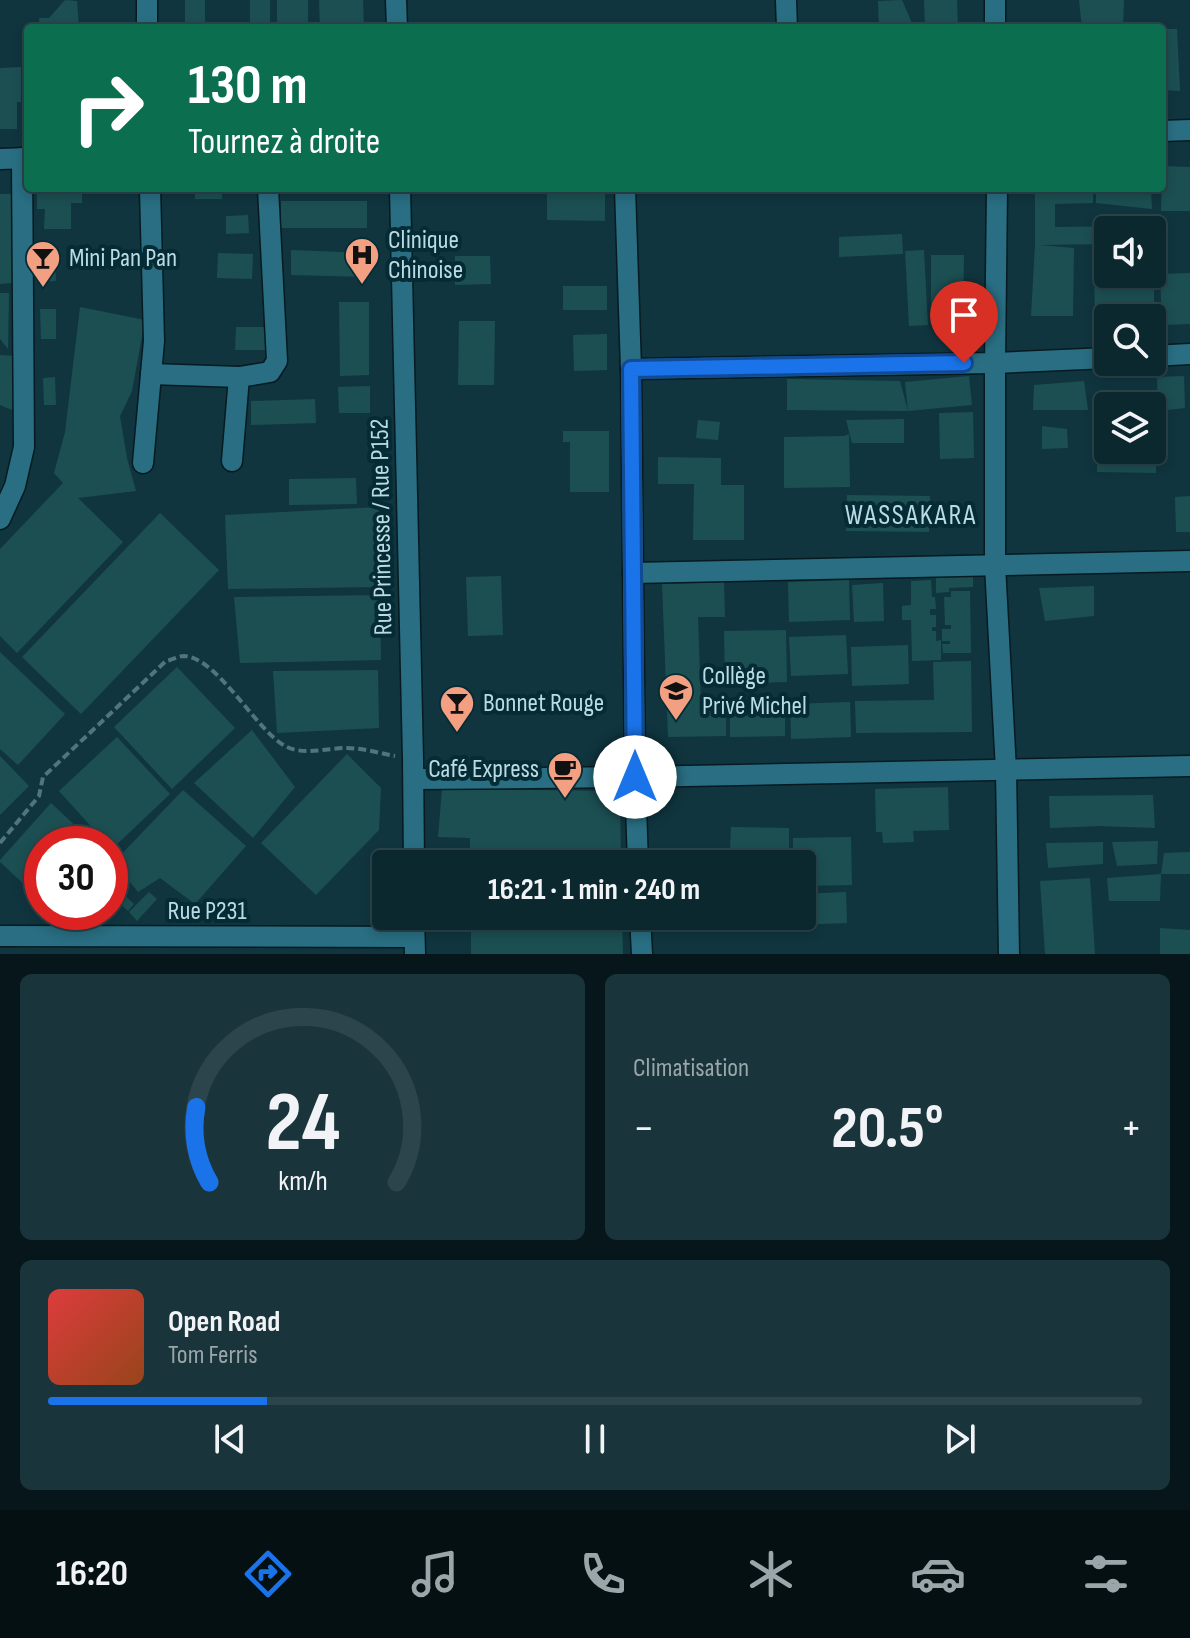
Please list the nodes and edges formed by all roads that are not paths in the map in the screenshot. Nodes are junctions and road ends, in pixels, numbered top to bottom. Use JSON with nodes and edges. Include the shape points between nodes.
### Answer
{"nodes":[{"id":1,"x":147,"y":0,"type":"edge"},
{"id":2,"x":396,"y":0,"type":"edge"},
{"id":3,"x":786,"y":0,"type":"edge"},
{"id":4,"x":995,"y":0,"type":"edge"},
{"id":5,"x":147,"y":24,"type":"edge"},
{"id":6,"x":397,"y":24,"type":"edge"},
{"id":7,"x":787,"y":24,"type":"edge"},
{"id":8,"x":995,"y":24,"type":"edge"},
{"id":9,"x":1190,"y":130,"type":"edge"},
{"id":10,"x":1166,"y":131,"type":"edge"},
{"id":11,"x":24,"y":158,"type":"edge"},
{"id":12,"x":0,"y":159,"type":"edge"},
{"id":13,"x":25,"y":192,"type":"edge"},
{"id":14,"x":150,"y":192,"type":"edge"},
{"id":15,"x":268,"y":192,"type":"edge"},
{"id":16,"x":400,"y":192,"type":"edge"},
{"id":17,"x":625,"y":192,"type":"edge"},
{"id":18,"x":997,"y":192,"type":"edge"},
{"id":19,"x":1190,"y":354,"type":"edge"},
{"id":20,"x":1166,"y":355,"type":"edge"},
{"id":21,"x":1094,"y":359,"type":"edge"},
{"id":22,"x":995,"y":363,"type":"junction"},
{"id":23,"x":631,"y":369,"type":"junction"},
{"id":24,"x":151,"y":374,"type":"junction"},
{"id":25,"x":239,"y":377,"type":"junction"},
{"id":26,"x":232,"y":461,"type":"dead end"},
{"id":27,"x":143,"y":463,"type":"dead end"},
{"id":28,"x":0,"y":519,"type":"edge"},
{"id":29,"x":1190,"y":561,"type":"edge"},
{"id":30,"x":995,"y":565,"type":"junction"},
{"id":31,"x":633,"y":573,"type":"junction"},
{"id":32,"x":1190,"y":766,"type":"edge"},
{"id":33,"x":413,"y":769,"type":"junction"},
{"id":34,"x":1006,"y":770,"type":"junction"},
{"id":35,"x":635,"y":777,"type":"junction"},
{"id":36,"x":414,"y":850,"type":"edge"},
{"id":37,"x":638,"y":850,"type":"edge"},
{"id":38,"x":641,"y":930,"type":"edge"},
{"id":39,"x":0,"y":936,"type":"edge"},
{"id":40,"x":414,"y":936,"type":"edge"},
{"id":41,"x":642,"y":954,"type":"edge"},
{"id":42,"x":1009,"y":954,"type":"edge"}],
"edges":[{"from":1,"to":5,"type":"street"},
{"from":2,"to":6,"type":"street"},
{"from":3,"to":7,"type":"street"},
{"from":4,"to":8,"type":"street"},
{"from":9,"to":10,"type":"street"},
{"from":11,"to":12,"type":"street"},
{"from":13,"to":28,"type":"street","via":[[24,447]]},
{"from":14,"to":24,"type":"street"},
{"from":15,"to":25,"type":"street","via":[[277,361],[270,372]]},
{"from":16,"to":33,"type":"street","name":"Rue Princesse / Rue P152"},
{"from":17,"to":23,"type":"street"},
{"from":18,"to":22,"type":"street"},
{"from":19,"to":20,"type":"street"},
{"from":21,"to":22,"type":"street"},
{"from":22,"to":23,"type":"street"},
{"from":22,"to":30,"type":"street"},
{"from":23,"to":31,"type":"street"},
{"from":24,"to":25,"type":"street"},
{"from":24,"to":27,"type":"street"},
{"from":25,"to":26,"type":"street"},
{"from":29,"to":30,"type":"street"},
{"from":30,"to":31,"type":"street"},
{"from":30,"to":34,"type":"street"},
{"from":31,"to":35,"type":"street"},
{"from":32,"to":34,"type":"street"},
{"from":33,"to":35,"type":"street"},
{"from":33,"to":36,"type":"street","name":"Rue Princesse / Rue P152"},
{"from":34,"to":35,"type":"street"},
{"from":34,"to":42,"type":"street"},
{"from":35,"to":37,"type":"street"},
{"from":38,"to":41,"type":"street"},
{"from":39,"to":40,"type":"street","name":"Rue P231"}]}
